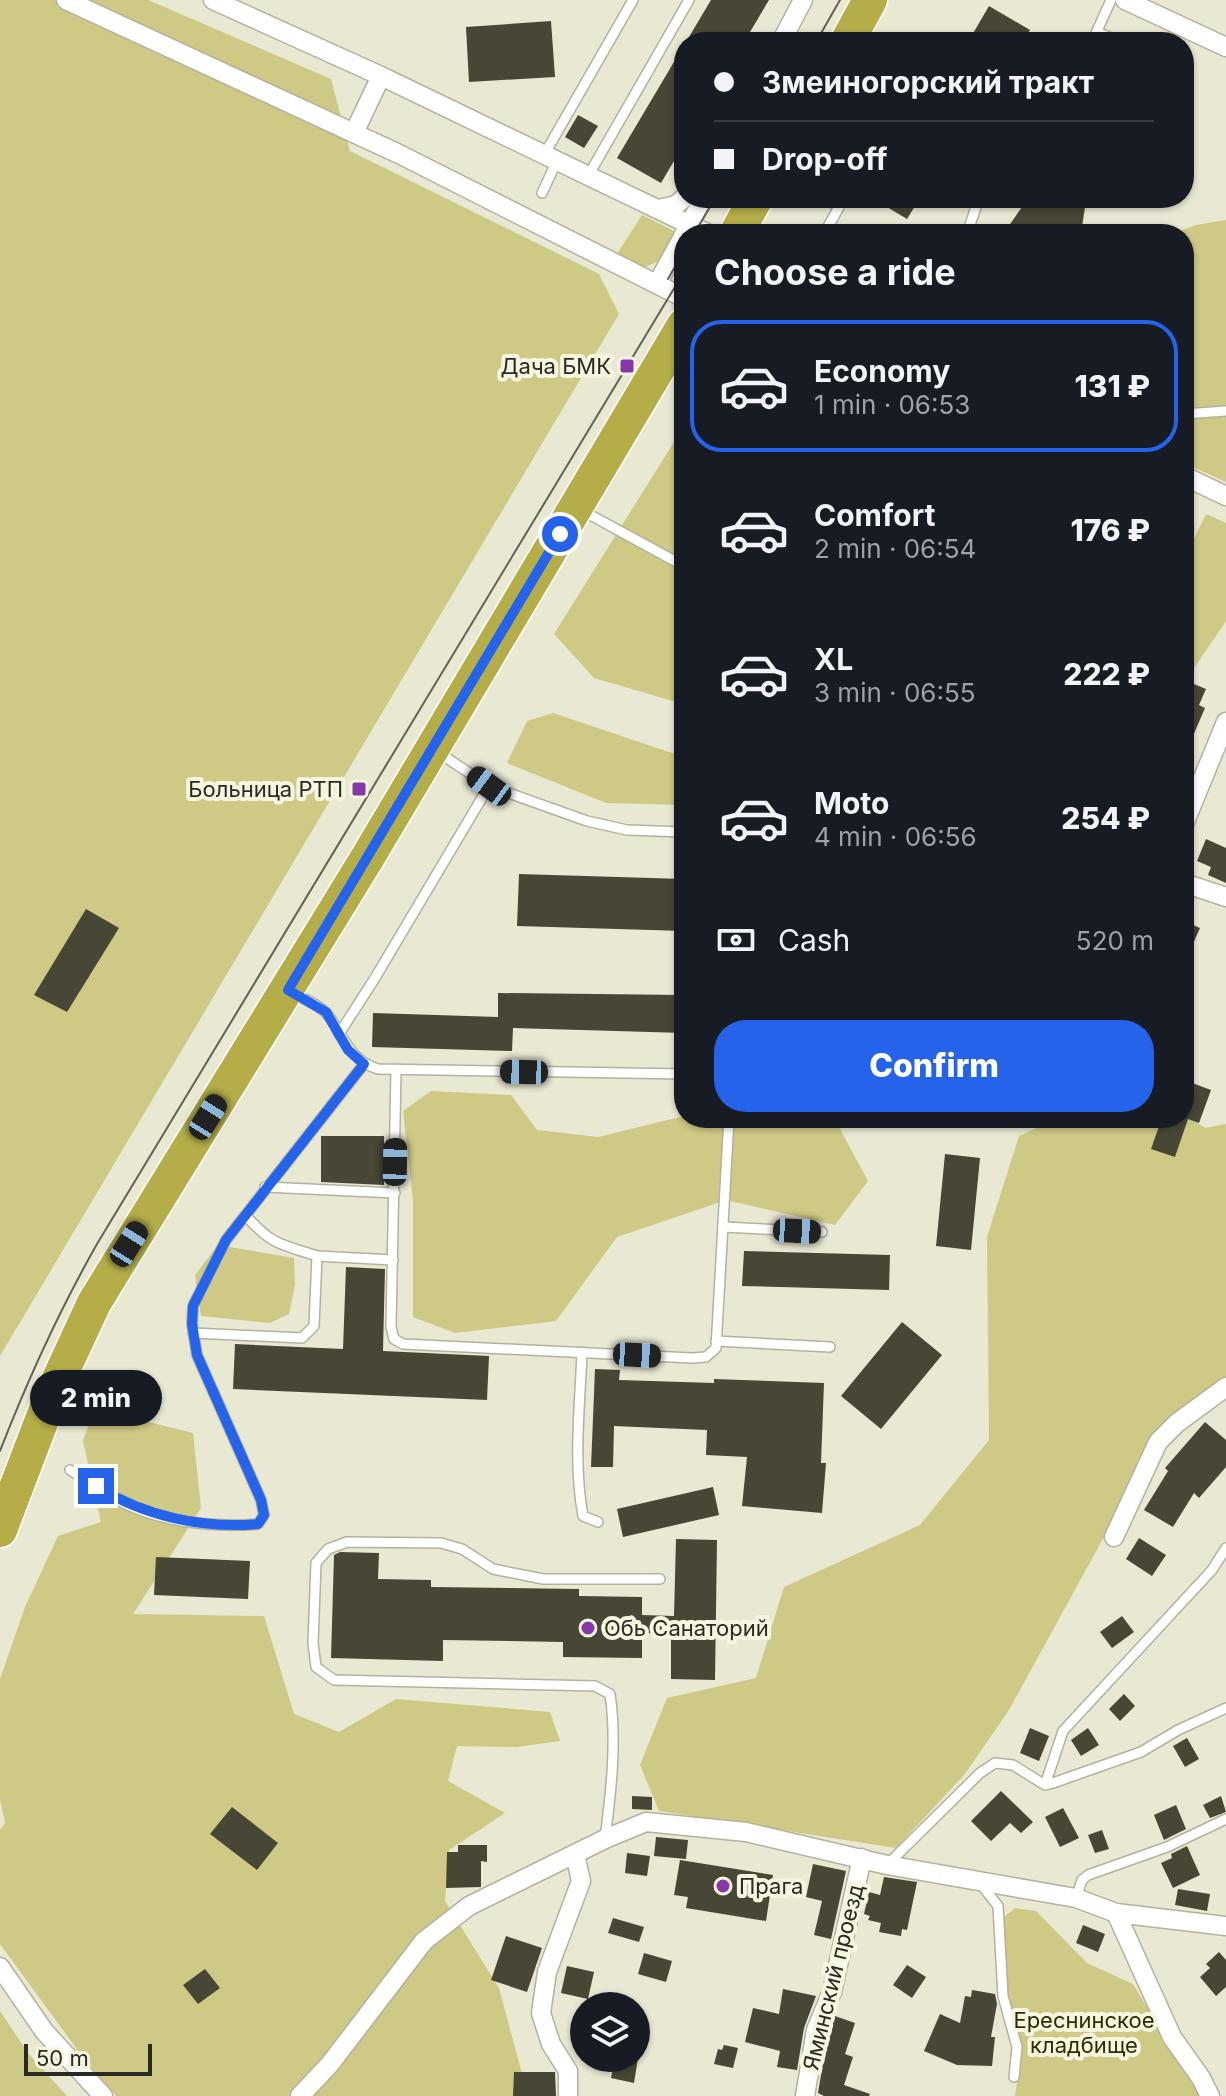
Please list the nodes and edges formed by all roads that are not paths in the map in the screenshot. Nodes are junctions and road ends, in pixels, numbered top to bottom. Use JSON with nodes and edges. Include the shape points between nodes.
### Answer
{"nodes":[{"id":1,"x":66,"y":0,"type":"edge"},
{"id":2,"x":213,"y":0,"type":"edge"},
{"id":3,"x":633,"y":0,"type":"edge"},
{"id":4,"x":689,"y":0,"type":"edge"},
{"id":5,"x":803,"y":0,"type":"edge"},
{"id":6,"x":870,"y":0,"type":"edge"},
{"id":7,"x":1111,"y":0,"type":"edge"},
{"id":8,"x":1125,"y":0,"type":"edge"},
{"id":9,"x":786,"y":32,"type":"edge"},
{"id":10,"x":852,"y":32,"type":"edge"},
{"id":11,"x":1097,"y":32,"type":"edge"},
{"id":12,"x":1194,"y":32,"type":"edge"},
{"id":13,"x":1194,"y":32,"type":"edge"},
{"id":14,"x":1226,"y":47,"type":"edge"},
{"id":15,"x":381,"y":76,"type":"junction"},
{"id":16,"x":354,"y":133,"type":"junction"},
{"id":17,"x":551,"y":158,"type":"junction"},
{"id":18,"x":588,"y":176,"type":"junction"},
{"id":19,"x":542,"y":193,"type":"dead end"},
{"id":20,"x":674,"y":205,"type":"edge"},
{"id":21,"x":659,"y":209,"type":"junction"},
{"id":22,"x":677,"y":224,"type":"edge"},
{"id":23,"x":674,"y":253,"type":"edge"},
{"id":24,"x":657,"y":284,"type":"junction"},
{"id":25,"x":674,"y":293,"type":"edge"},
{"id":26,"x":674,"y":342,"type":"edge"},
{"id":27,"x":1226,"y":411,"type":"edge"},
{"id":28,"x":1194,"y":413,"type":"edge"},
{"id":29,"x":1194,"y":481,"type":"edge"},
{"id":30,"x":1226,"y":496,"type":"edge"},
{"id":31,"x":576,"y":507,"type":"junction"},
{"id":32,"x":674,"y":561,"type":"edge"},
{"id":33,"x":1226,"y":722,"type":"edge"},
{"id":34,"x":432,"y":749,"type":"junction"},
{"id":35,"x":489,"y":786,"type":"junction"},
{"id":36,"x":1194,"y":800,"type":"edge"},
{"id":37,"x":674,"y":832,"type":"edge"},
{"id":38,"x":1194,"y":886,"type":"edge"},
{"id":39,"x":1226,"y":897,"type":"edge"},
{"id":40,"x":288,"y":990,"type":"junction"},
{"id":41,"x":339,"y":1034,"type":"junction"},
{"id":42,"x":364,"y":1064,"type":"junction"},
{"id":43,"x":396,"y":1070,"type":"junction"},
{"id":44,"x":674,"y":1074,"type":"edge"},
{"id":45,"x":728,"y":1128,"type":"edge"},
{"id":46,"x":265,"y":1187,"type":"junction"},
{"id":47,"x":395,"y":1193,"type":"junction"},
{"id":48,"x":246,"y":1216,"type":"junction"},
{"id":49,"x":723,"y":1227,"type":"junction"},
{"id":50,"x":822,"y":1232,"type":"dead end"},
{"id":51,"x":317,"y":1256,"type":"junction"},
{"id":52,"x":393,"y":1260,"type":"junction"},
{"id":53,"x":193,"y":1333,"type":"junction"},
{"id":54,"x":716,"y":1341,"type":"junction"},
{"id":55,"x":830,"y":1347,"type":"dead end"},
{"id":56,"x":582,"y":1352,"type":"junction"},
{"id":57,"x":1226,"y":1387,"type":"edge"},
{"id":58,"x":70,"y":1470,"type":"dead end"},
{"id":59,"x":9,"y":1477,"type":"edge"},
{"id":60,"x":598,"y":1522,"type":"dead end"},
{"id":61,"x":0,"y":1530,"type":"edge"},
{"id":62,"x":1114,"y":1537,"type":"dead end"},
{"id":63,"x":1226,"y":1548,"type":"edge"},
{"id":64,"x":660,"y":1579,"type":"dead end"},
{"id":65,"x":1226,"y":1708,"type":"edge"},
{"id":66,"x":1045,"y":1785,"type":"junction"},
{"id":67,"x":1226,"y":1819,"type":"edge"},
{"id":68,"x":605,"y":1839,"type":"junction"},
{"id":69,"x":575,"y":1854,"type":"junction"},
{"id":70,"x":862,"y":1858,"type":"junction"},
{"id":71,"x":887,"y":1865,"type":"junction"},
{"id":72,"x":978,"y":1880,"type":"junction"},
{"id":73,"x":1076,"y":1898,"type":"junction"},
{"id":74,"x":1116,"y":1913,"type":"junction"},
{"id":75,"x":1226,"y":1926,"type":"edge"},
{"id":76,"x":0,"y":1967,"type":"edge"},
{"id":77,"x":1014,"y":2077,"type":"dead end"},
{"id":78,"x":103,"y":2096,"type":"edge"},
{"id":79,"x":300,"y":2096,"type":"edge"},
{"id":80,"x":568,"y":2096,"type":"edge"},
{"id":81,"x":805,"y":2096,"type":"edge"},
{"id":82,"x":1210,"y":2096,"type":"edge"}],
"edges":[{"from":1,"to":16,"type":"street"},
{"from":2,"to":15,"type":"street"},
{"from":3,"to":17,"type":"lane"},
{"from":4,"to":18,"type":"lane"},
{"from":5,"to":9,"type":"street"},
{"from":6,"to":10,"type":"highway"},
{"from":7,"to":11,"type":"lane"},
{"from":8,"to":12,"type":"street"},
{"from":13,"to":14,"type":"street"},
{"from":15,"to":16,"type":"street"},
{"from":15,"to":17,"type":"street"},
{"from":16,"to":24,"type":"street"},
{"from":17,"to":18,"type":"street"},
{"from":17,"to":19,"type":"lane"},
{"from":18,"to":21,"type":"street"},
{"from":20,"to":21,"type":"street"},
{"from":21,"to":22,"type":"street"},
{"from":23,"to":24,"type":"street"},
{"from":24,"to":25,"type":"street"},
{"from":26,"to":31,"type":"highway"},
{"from":27,"to":28,"type":"lane"},
{"from":29,"to":30,"type":"street"},
{"from":31,"to":32,"type":"lane"},
{"from":31,"to":34,"type":"highway"},
{"from":33,"to":36,"type":"street"},
{"from":34,"to":35,"type":"lane"},
{"from":34,"to":40,"type":"highway"},
{"from":35,"to":37,"type":"lane","via":[[587,821],[627,830]]},
{"from":35,"to":41,"type":"lane"},
{"from":38,"to":39,"type":"street"},
{"from":40,"to":41,"type":"lane","via":[[326,1012]]},
{"from":40,"to":59,"type":"highway","via":[[94,1303]]},
{"from":41,"to":42,"type":"lane"},
{"from":42,"to":43,"type":"lane"},
{"from":42,"to":46,"type":"lane"},
{"from":43,"to":44,"type":"lane"},
{"from":43,"to":47,"type":"lane"},
{"from":45,"to":49,"type":"lane"},
{"from":46,"to":47,"type":"lane"},
{"from":46,"to":48,"type":"lane"},
{"from":47,"to":52,"type":"lane"},
{"from":48,"to":51,"type":"lane","via":[[274,1243]]},
{"from":48,"to":53,"type":"lane","via":[[226,1240],[193,1306]]},
{"from":49,"to":50,"type":"lane"},
{"from":49,"to":54,"type":"lane"},
{"from":51,"to":52,"type":"lane"},
{"from":51,"to":53,"type":"lane","via":[[314,1326],[309,1334],[302,1338]]},
{"from":52,"to":56,"type":"lane","via":[[391,1327],[394,1339],[403,1344]]},
{"from":53,"to":58,"type":"lane","via":[[197,1355],[261,1500],[264,1515],[258,1524],[170,1518],[121,1502]]},
{"from":54,"to":55,"type":"lane"},
{"from":54,"to":56,"type":"lane","via":[[706,1357]]},
{"from":56,"to":60,"type":"lane","via":[[579,1497],[583,1516]]},
{"from":57,"to":62,"type":"street","via":[[1158,1442]]},
{"from":59,"to":61,"type":"highway"},
{"from":63,"to":66,"type":"lane","via":[[1212,1570],[1063,1731]]},
{"from":64,"to":68,"type":"lane","via":[[543,1579],[493,1569],[462,1549],[441,1543],[347,1542],[328,1549],[316,1563],[316,1667],[334,1680],[595,1686],[610,1694]]},
{"from":65,"to":66,"type":"lane","via":[[1141,1752]]},
{"from":66,"to":71,"type":"lane","via":[[1013,1765],[995,1763]]},
{"from":67,"to":73,"type":"lane","via":[[1088,1875]]},
{"from":68,"to":69,"type":"street"},
{"from":68,"to":70,"type":"street","via":[[646,1822],[746,1832]]},
{"from":69,"to":79,"type":"street","via":[[469,1906],[424,1941]]},
{"from":69,"to":80,"type":"street","via":[[581,1881],[547,1972],[541,2013],[551,2044],[568,2071]]},
{"from":70,"to":71,"type":"street"},
{"from":70,"to":81,"type":"street","name":"Яминский проезд","via":[[832,1992],[816,2030]]},
{"from":71,"to":72,"type":"street"},
{"from":72,"to":73,"type":"street"},
{"from":72,"to":77,"type":"lane","via":[[998,1906],[1003,1996],[1017,2047]]},
{"from":73,"to":74,"type":"street"},
{"from":74,"to":75,"type":"street"},
{"from":74,"to":82,"type":"street","via":[[1172,2037]]},
{"from":76,"to":78,"type":"street","via":[[44,2031]]}]}
